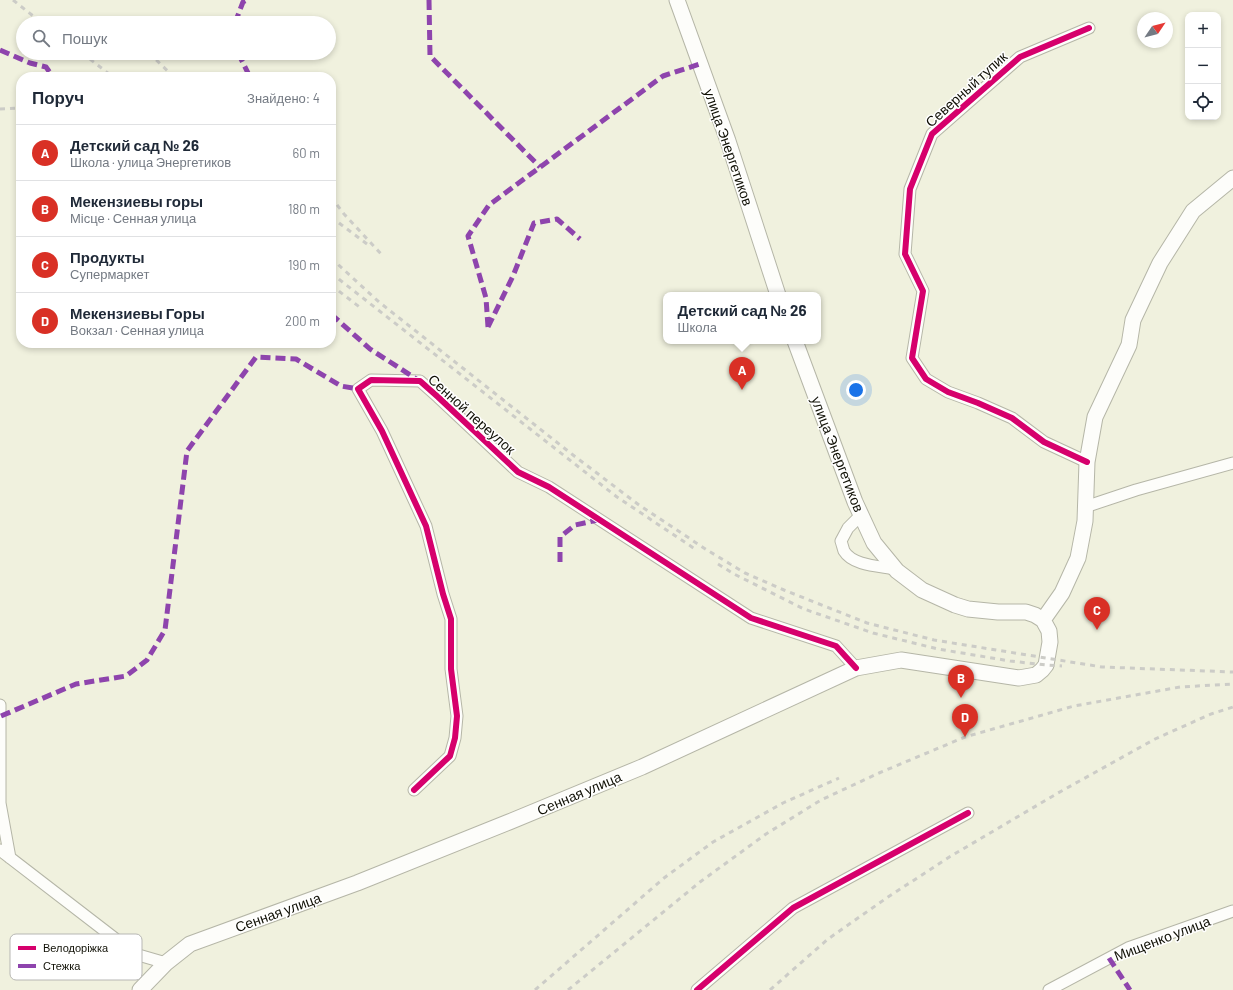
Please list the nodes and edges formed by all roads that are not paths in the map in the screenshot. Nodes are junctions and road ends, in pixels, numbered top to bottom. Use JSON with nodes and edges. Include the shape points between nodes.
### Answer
{"nodes":[{"id":1,"x":677,"y":0,"type":"edge"},
{"id":2,"x":1089,"y":28,"type":"dead end"},
{"id":3,"x":1233,"y":178,"type":"edge"},
{"id":4,"x":777,"y":292,"type":"edge"},
{"id":5,"x":796,"y":344,"type":"edge"},
{"id":6,"x":1087,"y":462,"type":"junction"},
{"id":7,"x":1233,"y":463,"type":"edge"},
{"id":8,"x":1085,"y":507,"type":"junction"},
{"id":9,"x":861,"y":515,"type":"junction"},
{"id":10,"x":895,"y":569,"type":"junction"},
{"id":11,"x":1043,"y":620,"type":"junction"},
{"id":12,"x":856,"y":668,"type":"junction"},
{"id":13,"x":0,"y":705,"type":"edge"},
{"id":14,"x":414,"y":790,"type":"dead end"},
{"id":15,"x":968,"y":813,"type":"dead end"},
{"id":16,"x":0,"y":850,"type":"edge"},
{"id":17,"x":10,"y":858,"type":"junction"},
{"id":18,"x":1233,"y":911,"type":"edge"},
{"id":19,"x":109,"y":934,"type":"edge"},
{"id":20,"x":142,"y":956,"type":"edge"},
{"id":21,"x":166,"y":963,"type":"junction"},
{"id":22,"x":140,"y":990,"type":"edge"},
{"id":23,"x":697,"y":990,"type":"edge"},
{"id":24,"x":1049,"y":990,"type":"edge"}],
"edges":[{"from":1,"to":4,"type":"main road","name":"улица Энергетиков","via":[[728,141]]},
{"from":2,"to":6,"type":"street","name":"Северный тупик","via":[[1020,57],[932,134],[910,190],[905,254],[923,291],[912,358],[926,379],[948,392],[1012,418],[1044,442]]},
{"from":3,"to":6,"type":"main road","via":[[1193,211],[1160,263],[1133,320],[1129,345],[1095,417]]},
{"from":5,"to":9,"type":"main road","name":"улица Энергетиков"},
{"from":6,"to":8,"type":"main road"},
{"from":7,"to":8,"type":"street"},
{"from":8,"to":11,"type":"main road","via":[[1078,558],[1062,593]]},
{"from":9,"to":10,"type":"main road","name":"улица Энергетиков","via":[[874,543]]},
{"from":9,"to":10,"type":"street","via":[[848,528],[841,541],[844,550],[858,561]]},
{"from":10,"to":11,"type":"main road","name":"улица Энергетиков","via":[[922,590],[955,605],[998,612],[1026,612]]},
{"from":11,"to":12,"type":"main road","name":"Сенная улица","via":[[1049,632],[1050,642],[1046,665],[1036,674],[1019,678],[901,660]]},
{"from":12,"to":14,"type":"street","name":"Сенной переулок","via":[[836,646],[751,618],[549,487],[518,472],[420,381],[371,380],[358,389],[382,431],[426,526],[451,618],[452,669],[457,716],[455,738],[450,756]]},
{"from":12,"to":21,"type":"main road","name":"Сенная улица","via":[[642,767],[357,883],[190,944]]},
{"from":13,"to":17,"type":"street","via":[[0,803]]},
{"from":15,"to":23,"type":"street","via":[[793,908]]},
{"from":16,"to":17,"type":"street"},
{"from":17,"to":19,"type":"street"},
{"from":18,"to":24,"type":"street","name":"Мищенко улица","via":[[1128,948]]},
{"from":20,"to":21,"type":"street"},
{"from":21,"to":22,"type":"main road","name":"Сенная улица"}]}
